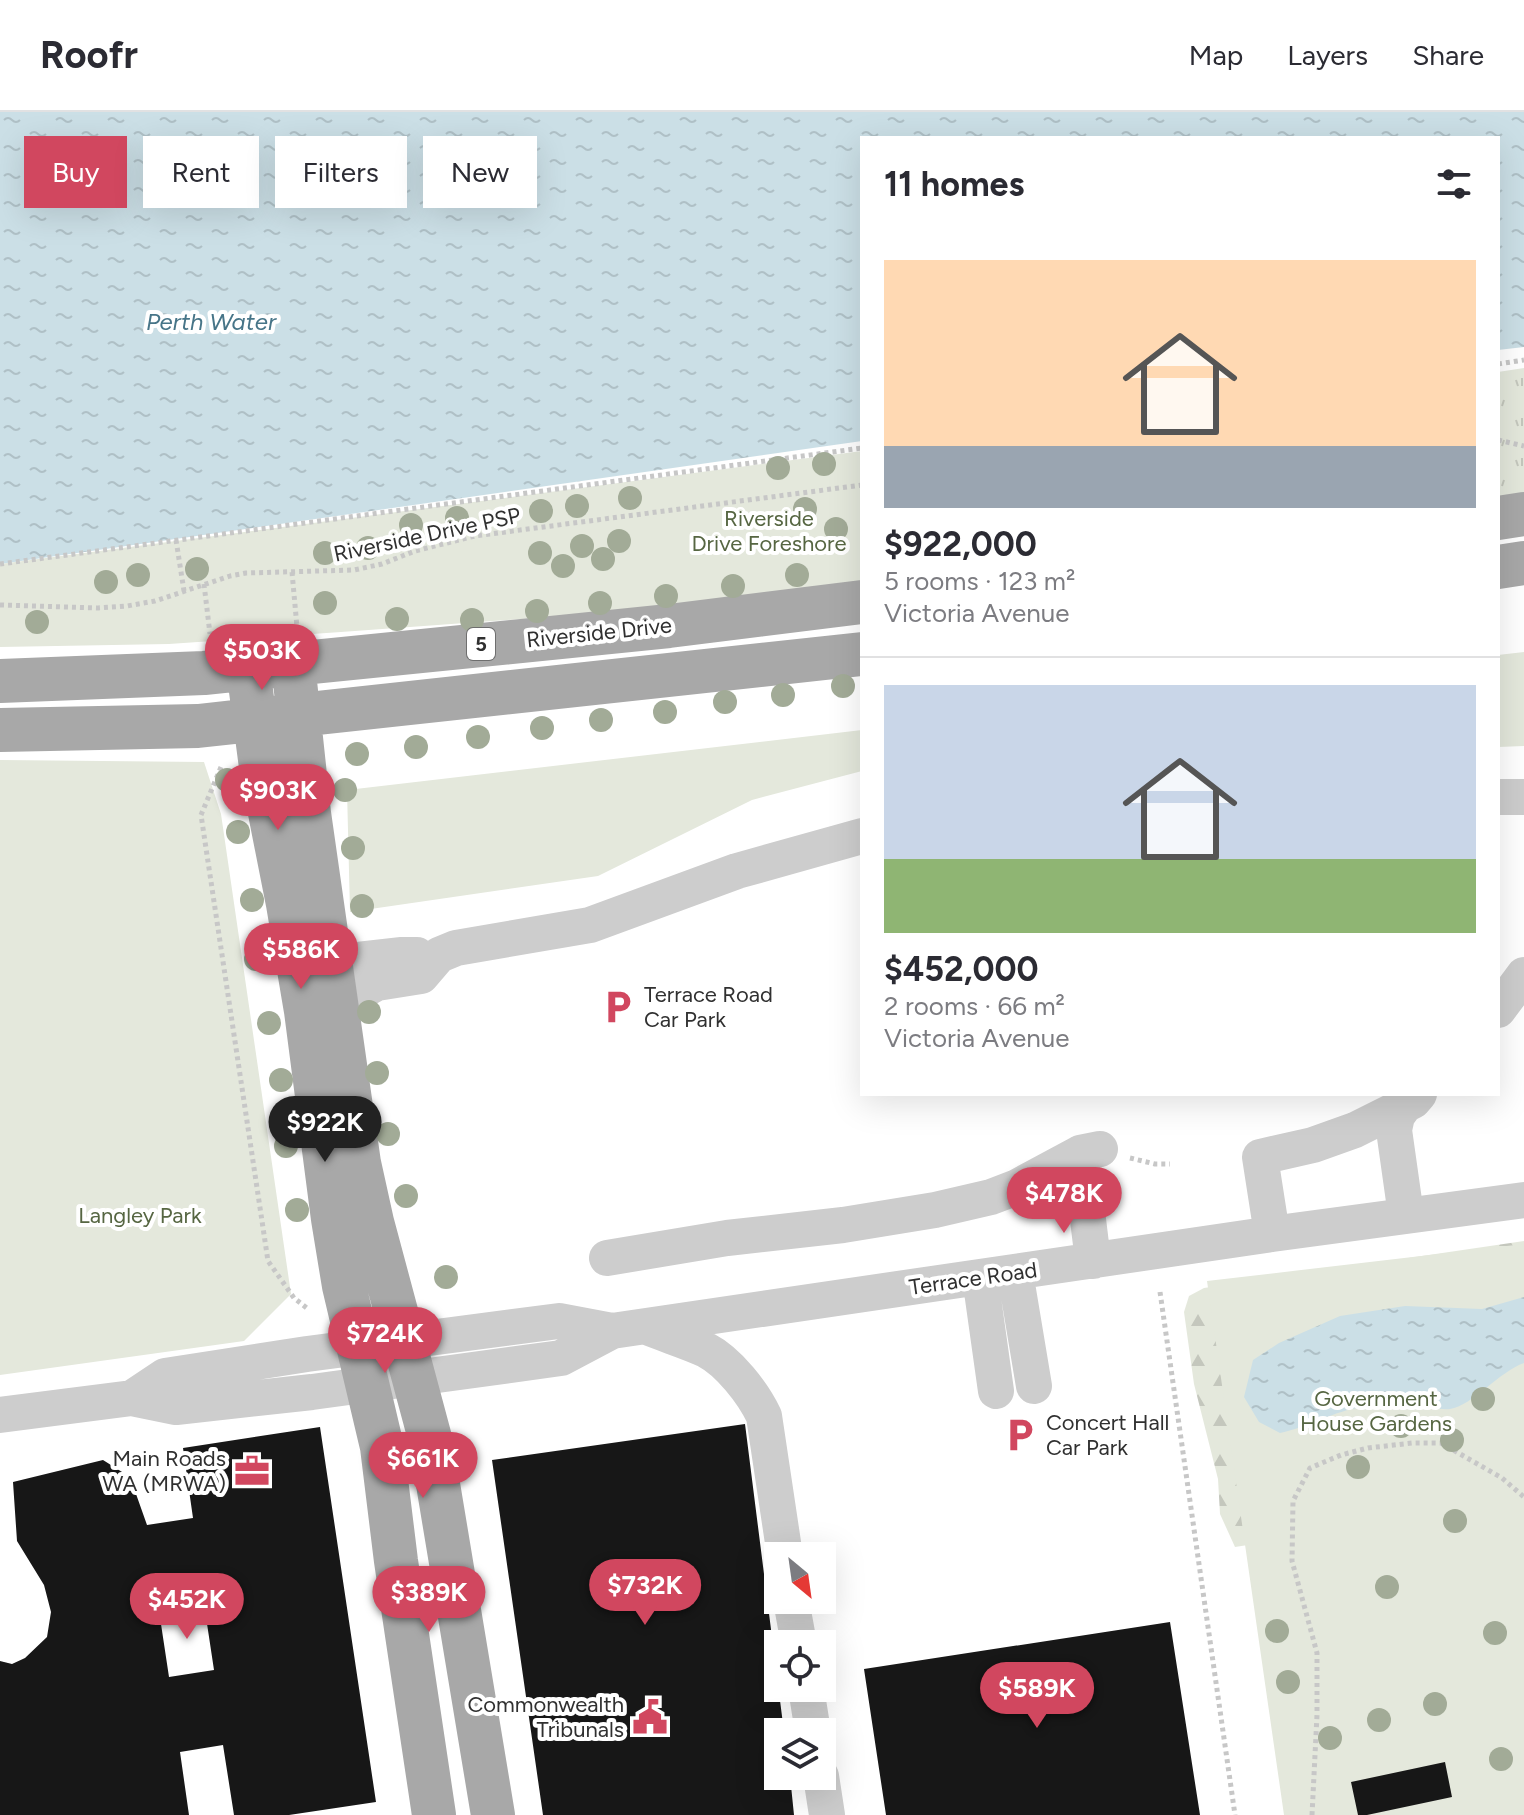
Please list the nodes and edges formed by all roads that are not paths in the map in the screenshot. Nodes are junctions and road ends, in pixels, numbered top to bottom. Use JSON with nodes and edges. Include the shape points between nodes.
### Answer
{"nodes":[{"id":1,"x":1524,"y":514,"type":"edge"},
{"id":2,"x":1500,"y":518,"type":"edge"},
{"id":3,"x":1524,"y":563,"type":"edge"},
{"id":4,"x":1500,"y":567,"type":"edge"},
{"id":5,"x":860,"y":602,"type":"edge"},
{"id":6,"x":860,"y":654,"type":"edge"},
{"id":7,"x":230,"y":658,"type":"junction"},
{"id":8,"x":297,"y":663,"type":"junction"},
{"id":9,"x":0,"y":681,"type":"edge"},
{"id":10,"x":299,"y":715,"type":"junction"},
{"id":11,"x":254,"y":720,"type":"junction"},
{"id":12,"x":0,"y":730,"type":"edge"},
{"id":13,"x":1500,"y":797,"type":"edge"},
{"id":14,"x":1524,"y":797,"type":"edge"},
{"id":15,"x":860,"y":837,"type":"edge"},
{"id":16,"x":331,"y":963,"type":"junction"},
{"id":17,"x":430,"y":965,"type":"junction"},
{"id":18,"x":1524,"y":975,"type":"edge"},
{"id":19,"x":1500,"y":1007,"type":"edge"},
{"id":20,"x":341,"y":1032,"type":"junction"},
{"id":21,"x":1412,"y":1100,"type":"edge"},
{"id":22,"x":1524,"y":1200,"type":"edge"},
{"id":23,"x":1416,"y":1214,"type":"junction"},
{"id":24,"x":1272,"y":1234,"type":"junction"},
{"id":25,"x":607,"y":1258,"type":"dead end"},
{"id":26,"x":1104,"y":1259,"type":"junction"},
{"id":27,"x":998,"y":1274,"type":"junction"},
{"id":28,"x":628,"y":1329,"type":"junction"},
{"id":29,"x":409,"y":1360,"type":"junction"},
{"id":30,"x":363,"y":1366,"type":"junction"},
{"id":31,"x":1034,"y":1386,"type":"dead end"},
{"id":32,"x":996,"y":1391,"type":"dead end"},
{"id":33,"x":0,"y":1415,"type":"edge"},
{"id":34,"x":783,"y":1542,"type":"edge"},
{"id":35,"x":823,"y":1790,"type":"edge"},
{"id":36,"x":434,"y":1815,"type":"edge"},
{"id":37,"x":493,"y":1815,"type":"edge"},
{"id":38,"x":827,"y":1815,"type":"edge"}],
"edges":[{"from":1,"to":2,"type":"main road"},
{"from":3,"to":4,"type":"main road"},
{"from":5,"to":8,"type":"main road","name":"Riverside Drive","number":"5"},
{"from":6,"to":10,"type":"main road"},
{"from":7,"to":8,"type":"main road","name":"Riverside Drive","number":"5"},
{"from":7,"to":9,"type":"main road","name":"Riverside Drive","number":"5","via":[[204,673]]},
{"from":7,"to":11,"type":"main road"},
{"from":8,"to":10,"type":"main road"},
{"from":10,"to":11,"type":"main road"},
{"from":10,"to":16,"type":"main road"},
{"from":11,"to":12,"type":"main road"},
{"from":11,"to":30,"type":"main road","via":[[306,1011],[344,1286]]},
{"from":13,"to":14,"type":"street"},
{"from":15,"to":17,"type":"street","via":[[737,871],[590,925],[456,948]]},
{"from":16,"to":17,"type":"street","via":[[402,955]]},
{"from":16,"to":20,"type":"main road"},
{"from":17,"to":20,"type":"street","via":[[351,997],[342,1012]]},
{"from":18,"to":19,"type":"street"},
{"from":20,"to":29,"type":"main road","via":[[359,1163]]},
{"from":21,"to":23,"type":"street"},
{"from":21,"to":24,"type":"street","via":[[1355,1130],[1260,1157]]},
{"from":22,"to":23,"type":"street","name":"Terrace Road"},
{"from":23,"to":24,"type":"street","name":"Terrace Road"},
{"from":24,"to":26,"type":"street","name":"Terrace Road"},
{"from":25,"to":26,"type":"street","via":[[935,1210],[991,1197],[1103,1158]]},
{"from":26,"to":27,"type":"street","name":"Terrace Road"},
{"from":27,"to":28,"type":"street","name":"Terrace Road"},
{"from":27,"to":31,"type":"street"},
{"from":27,"to":32,"type":"street"},
{"from":28,"to":29,"type":"street","name":"Terrace Road","via":[[559,1321]]},
{"from":28,"to":34,"type":"street","via":[[708,1351],[755,1397],[764,1416]]},
{"from":29,"to":30,"type":"street","name":"Terrace Road"},
{"from":29,"to":37,"type":"main road","via":[[431,1442]]},
{"from":30,"to":33,"type":"street","name":"Terrace Road","via":[[176,1407],[132,1398]]},
{"from":30,"to":36,"type":"main road","via":[[382,1447]]},
{"from":35,"to":38,"type":"street"}]}
